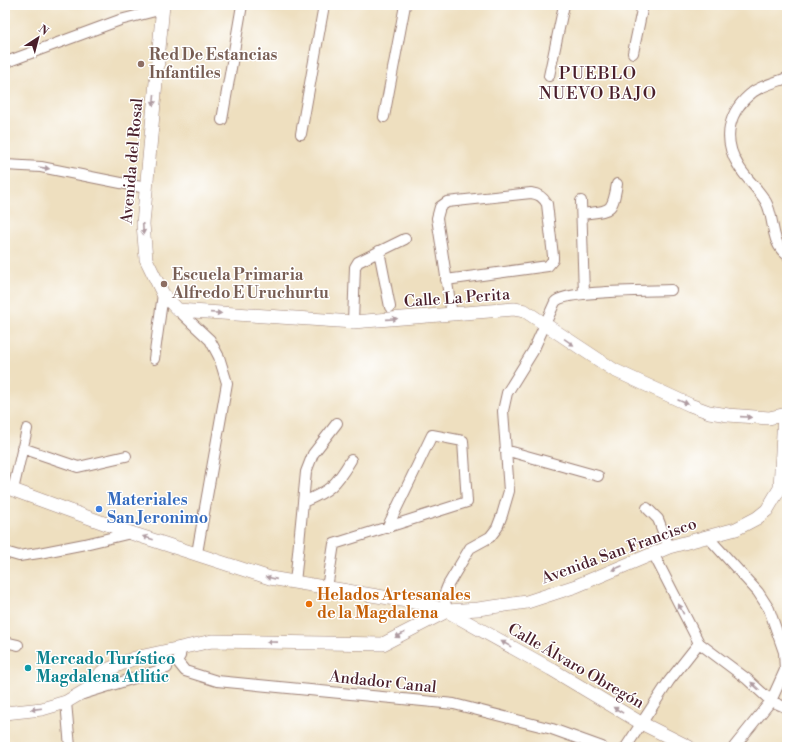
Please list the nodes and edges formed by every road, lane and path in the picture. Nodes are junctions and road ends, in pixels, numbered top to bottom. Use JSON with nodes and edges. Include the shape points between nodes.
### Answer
{"nodes":[{"id":1,"x":242,"y":5,"type":"edge"},
{"id":2,"x":324,"y":5,"type":"edge"},
{"id":3,"x":405,"y":5,"type":"edge"},
{"id":4,"x":564,"y":5,"type":"edge"},
{"id":5,"x":643,"y":5,"type":"edge"},
{"id":6,"x":163,"y":7,"type":"edge"},
{"id":7,"x":633,"y":53,"type":"dead end"},
{"id":8,"x":9,"y":61,"type":"dead end"},
{"id":9,"x":549,"y":76,"type":"dead end"},
{"id":10,"x":787,"y":78,"type":"edge"},
{"id":11,"x":384,"y":117,"type":"dead end"},
{"id":12,"x":222,"y":120,"type":"dead end"},
{"id":13,"x":301,"y":134,"type":"dead end"},
{"id":14,"x":5,"y":165,"type":"edge"},
{"id":15,"x":617,"y":184,"type":"dead end"},
{"id":16,"x":146,"y":188,"type":"junction"},
{"id":17,"x":581,"y":201,"type":"dead end"},
{"id":18,"x":582,"y":214,"type":"junction"},
{"id":19,"x":405,"y":239,"type":"dead end"},
{"id":20,"x":379,"y":251,"type":"junction"},
{"id":21,"x":787,"y":255,"type":"edge"},
{"id":22,"x":446,"y":280,"type":"junction"},
{"id":23,"x":671,"y":290,"type":"dead end"},
{"id":24,"x":164,"y":294,"type":"junction"},
{"id":25,"x":584,"y":294,"type":"junction"},
{"id":26,"x":390,"y":307,"type":"dead end"},
{"id":27,"x":178,"y":310,"type":"junction"},
{"id":28,"x":452,"y":315,"type":"junction"},
{"id":29,"x":353,"y":322,"type":"junction"},
{"id":30,"x":543,"y":325,"type":"junction"},
{"id":31,"x":154,"y":359,"type":"dead end"},
{"id":32,"x":786,"y":415,"type":"edge"},
{"id":33,"x":337,"y":423,"type":"dead end"},
{"id":34,"x":27,"y":429,"type":"dead end"},
{"id":35,"x":22,"y":448,"type":"junction"},
{"id":36,"x":505,"y":450,"type":"junction"},
{"id":37,"x":126,"y":456,"type":"dead end"},
{"id":38,"x":351,"y":460,"type":"dead end"},
{"id":39,"x":598,"y":476,"type":"dead end"},
{"id":40,"x":784,"y":488,"type":"edge"},
{"id":41,"x":9,"y":489,"type":"edge"},
{"id":42,"x":303,"y":502,"type":"junction"},
{"id":43,"x":647,"y":508,"type":"dead end"},
{"id":44,"x":387,"y":528,"type":"junction"},
{"id":45,"x":131,"y":532,"type":"junction"},
{"id":46,"x":707,"y":536,"type":"junction"},
{"id":47,"x":669,"y":547,"type":"junction"},
{"id":48,"x":5,"y":552,"type":"edge"},
{"id":49,"x":197,"y":553,"type":"junction"},
{"id":50,"x":653,"y":553,"type":"junction"},
{"id":51,"x":295,"y":583,"type":"junction"},
{"id":52,"x":327,"y":588,"type":"junction"},
{"id":53,"x":447,"y":611,"type":"junction"},
{"id":54,"x":5,"y":642,"type":"edge"},
{"id":55,"x":699,"y":643,"type":"junction"},
{"id":56,"x":18,"y":645,"type":"dead end"},
{"id":57,"x":181,"y":647,"type":"junction"},
{"id":58,"x":167,"y":668,"type":"dead end"},
{"id":59,"x":80,"y":696,"type":"junction"},
{"id":60,"x":771,"y":701,"type":"junction"},
{"id":61,"x":66,"y":702,"type":"junction"},
{"id":62,"x":787,"y":708,"type":"edge"},
{"id":63,"x":5,"y":713,"type":"edge"},
{"id":64,"x":641,"y":723,"type":"junction"},
{"id":65,"x":70,"y":747,"type":"edge"},
{"id":66,"x":602,"y":747,"type":"edge"},
{"id":67,"x":626,"y":747,"type":"edge"},
{"id":68,"x":690,"y":747,"type":"edge"},
{"id":69,"x":734,"y":747,"type":"edge"}],
"edges":[{"from":1,"to":12,"type":"street"},
{"from":2,"to":13,"type":"street"},
{"from":3,"to":11,"type":"street"},
{"from":4,"to":9,"type":"street"},
{"from":5,"to":7,"type":"street"},
{"from":6,"to":8,"type":"street"},
{"from":6,"to":16,"type":"street","name":"Avenida del Rosal","one_way":true},
{"from":10,"to":21,"type":"street","via":[[753,92],[733,115],[728,134],[729,147],[738,166],[766,202],[778,246]]},
{"from":14,"to":16,"type":"street","one_way":true,"via":[[41,167]]},
{"from":15,"to":18,"type":"street","via":[[611,208]]},
{"from":16,"to":24,"type":"street","name":"Avenida del Rosal","one_way":true,"via":[[143,224],[146,259]]},
{"from":17,"to":18,"type":"street"},
{"from":18,"to":25,"type":"street"},
{"from":19,"to":20,"type":"street"},
{"from":20,"to":26,"type":"street"},
{"from":20,"to":29,"type":"street","via":[[358,262],[355,267]]},
{"from":22,"to":22,"type":"street","via":[[437,218],[438,211],[444,203],[531,193],[544,199],[547,204],[554,256],[548,266]]},
{"from":22,"to":28,"type":"street"},
{"from":23,"to":25,"type":"street"},
{"from":24,"to":27,"type":"street","name":"Avenida del Rosal"},
{"from":24,"to":31,"type":"street"},
{"from":25,"to":30,"type":"street","via":[[556,300]]},
{"from":27,"to":29,"type":"street","name":"Calle La Perita","one_way":true},
{"from":27,"to":49,"type":"street","via":[[210,340],[219,357],[227,383]]},
{"from":29,"to":28,"type":"street","name":"Calle La Perita","one_way":true},
{"from":28,"to":30,"type":"street","name":"Calle La Perita","via":[[514,309],[525,311]]},
{"from":30,"to":32,"type":"street","name":"Calle La Perita","one_way":true,"via":[[614,370],[690,405],[728,415],[769,418]]},
{"from":30,"to":36,"type":"street","via":[[533,351],[506,393],[503,411]]},
{"from":32,"to":40,"type":"street","name":"Avenida San Francisco"},
{"from":33,"to":42,"type":"street","via":[[313,454],[306,472]]},
{"from":34,"to":35,"type":"street"},
{"from":35,"to":37,"type":"street","via":[[78,467]]},
{"from":35,"to":41,"type":"street"},
{"from":36,"to":39,"type":"street"},
{"from":36,"to":53,"type":"street","via":[[509,491],[502,515],[490,537],[470,548],[448,585],[444,595]]},
{"from":38,"to":42,"type":"street","via":[[333,487]]},
{"from":40,"to":46,"type":"street","name":"Avenida San Francisco","via":[[767,510],[757,518],[736,529]]},
{"from":41,"to":45,"type":"street"},
{"from":42,"to":51,"type":"street"},
{"from":43,"to":47,"type":"street","via":[[658,519]]},
{"from":44,"to":44,"type":"street","via":[[467,502],[463,441],[432,435]]},
{"from":44,"to":52,"type":"street","via":[[334,544]]},
{"from":45,"to":48,"type":"street","via":[[39,553],[19,556]]},
{"from":49,"to":45,"type":"street","one_way":true},
{"from":46,"to":47,"type":"street","name":"Avenida San Francisco"},
{"from":46,"to":60,"type":"street","via":[[758,592],[769,609],[784,652],[784,670]]},
{"from":47,"to":50,"type":"street","name":"Avenida San Francisco"},
{"from":51,"to":49,"type":"street","one_way":true,"via":[[270,578]]},
{"from":50,"to":53,"type":"street","name":"Avenida San Francisco","one_way":true,"via":[[576,586],[527,602]]},
{"from":55,"to":50,"type":"street","one_way":true},
{"from":51,"to":52,"type":"street"},
{"from":52,"to":53,"type":"street","via":[[425,604]]},
{"from":53,"to":57,"type":"street","one_way":true,"via":[[383,644],[212,641]]},
{"from":64,"to":53,"type":"street","name":"Calle Álvaro Obregón","one_way":true,"via":[[552,669]]},
{"from":54,"to":56,"type":"street"},
{"from":60,"to":55,"type":"street","one_way":true,"via":[[747,679]]},
{"from":55,"to":64,"type":"street"},
{"from":57,"to":59,"type":"street","via":[[135,658],[102,672]]},
{"from":57,"to":66,"type":"street","name":"Andador Canal","via":[[177,661],[185,671],[218,681],[454,704],[552,729]]},
{"from":58,"to":59,"type":"street"},
{"from":59,"to":61,"type":"street"},
{"from":60,"to":62,"type":"street"},
{"from":60,"to":69,"type":"street"},
{"from":61,"to":63,"type":"street","one_way":true,"via":[[42,709]]},
{"from":61,"to":65,"type":"street"},
{"from":64,"to":67,"type":"street"},
{"from":64,"to":68,"type":"street","name":"Calle Álvaro Obregón"}]}
